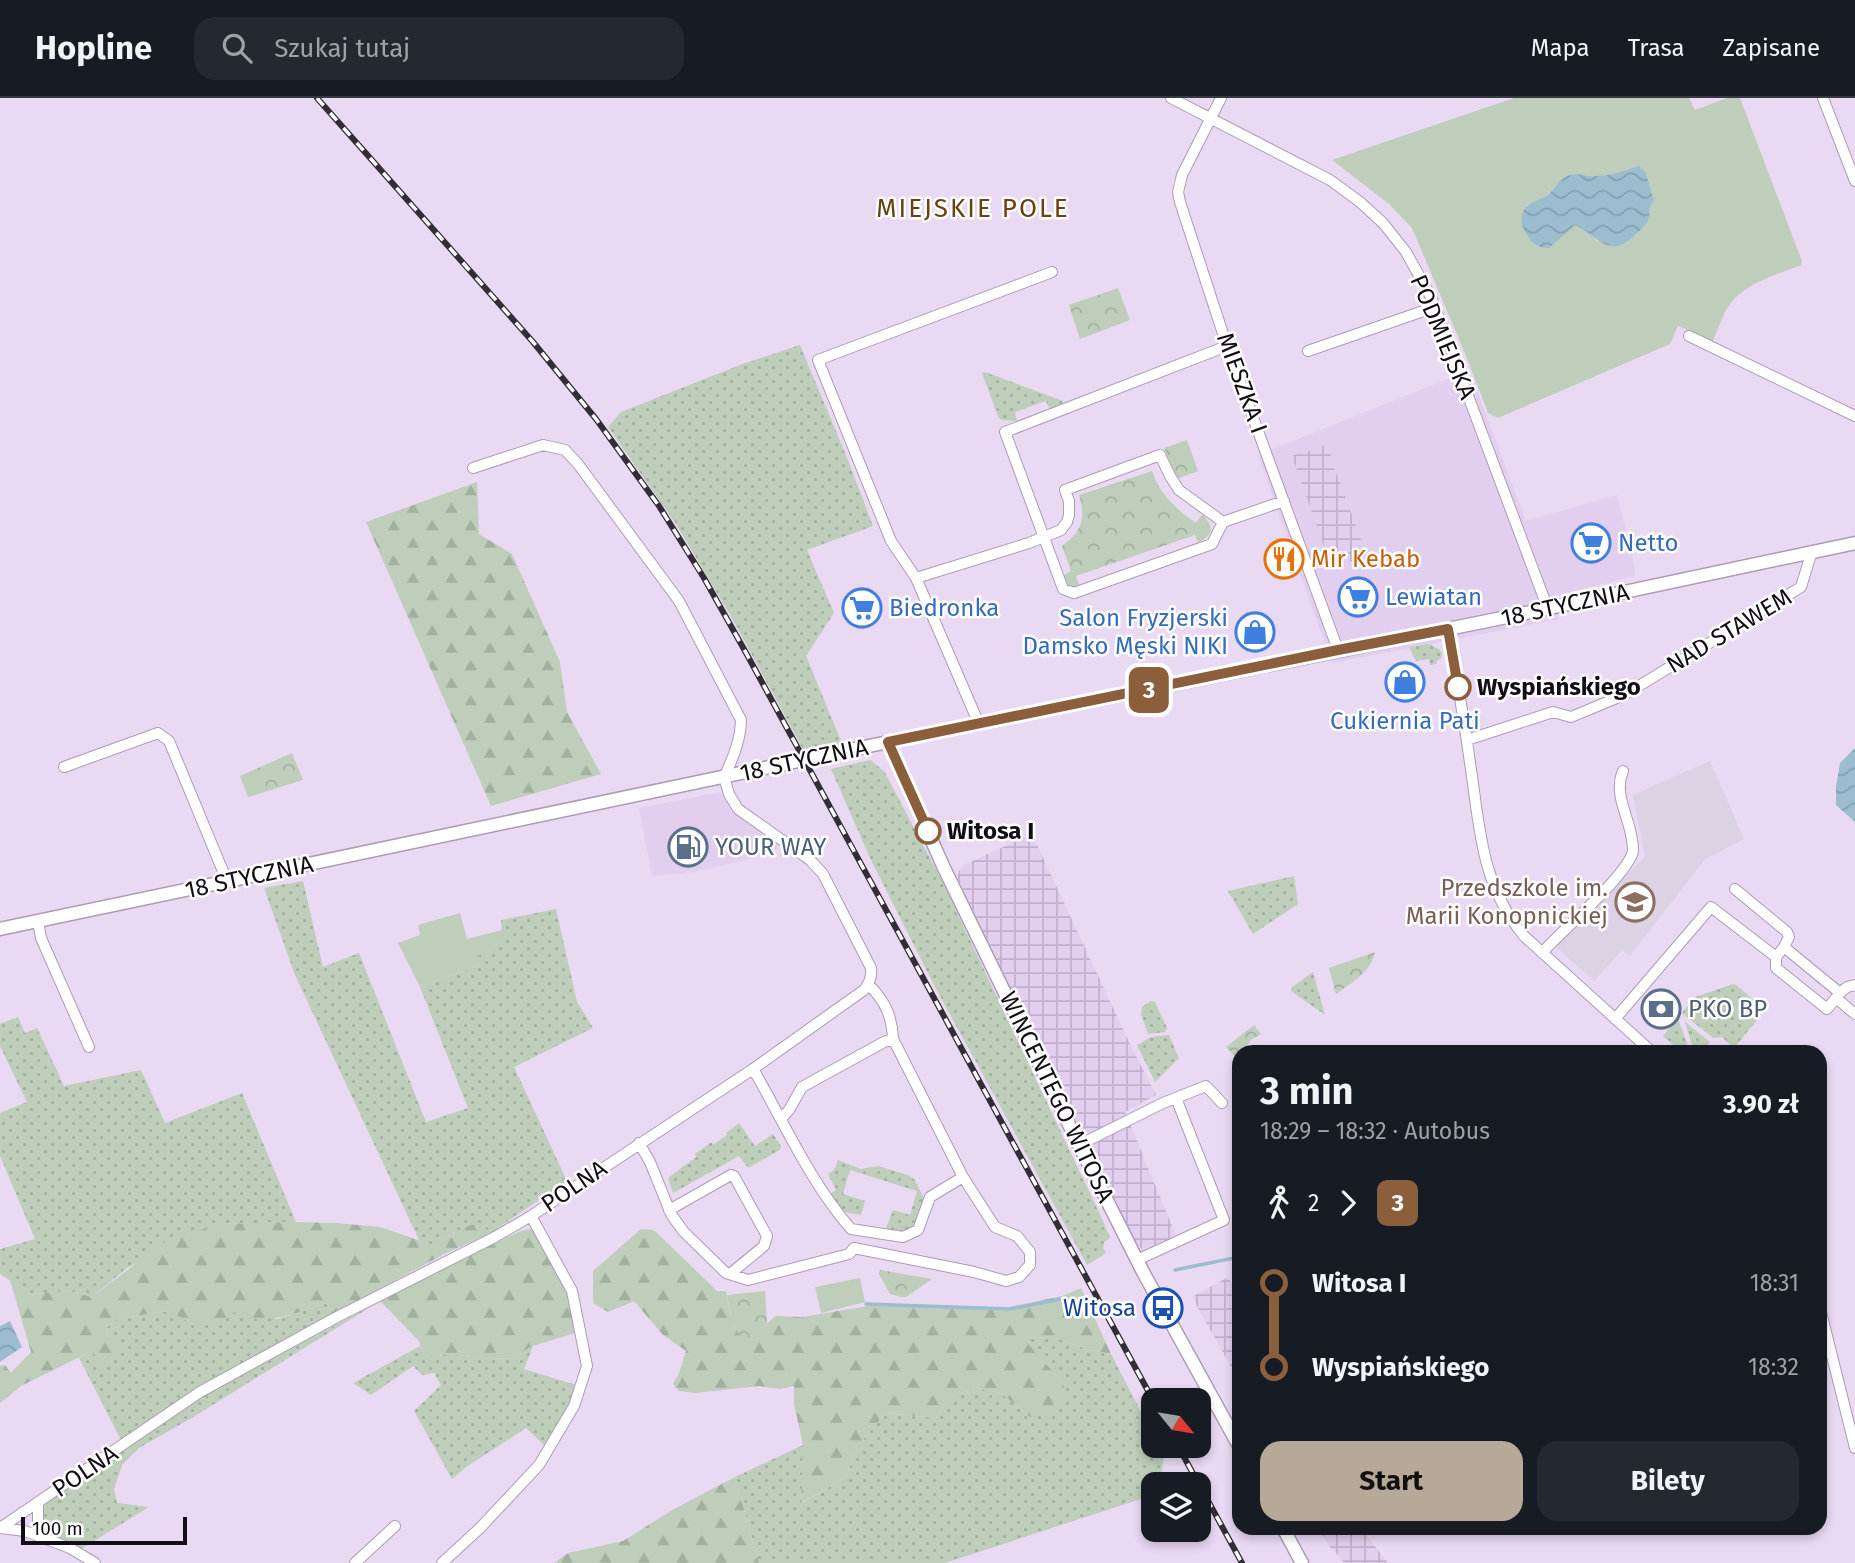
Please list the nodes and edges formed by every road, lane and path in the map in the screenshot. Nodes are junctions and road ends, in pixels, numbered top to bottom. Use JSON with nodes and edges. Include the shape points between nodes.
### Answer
{"nodes":[{"id":1,"x":1171,"y":98,"type":"edge"},
{"id":2,"x":1221,"y":98,"type":"edge"},
{"id":3,"x":1824,"y":98,"type":"edge"},
{"id":4,"x":1210,"y":117,"type":"junction"},
{"id":5,"x":1855,"y":181,"type":"edge"},
{"id":6,"x":1052,"y":272,"type":"dead end"},
{"id":7,"x":1435,"y":307,"type":"junction"},
{"id":8,"x":1689,"y":336,"type":"dead end"},
{"id":9,"x":1227,"y":346,"type":"junction"},
{"id":10,"x":1308,"y":351,"type":"dead end"},
{"id":11,"x":1855,"y":416,"type":"edge"},
{"id":12,"x":473,"y":468,"type":"dead end"},
{"id":13,"x":1284,"y":501,"type":"junction"},
{"id":14,"x":1223,"y":522,"type":"junction"},
{"id":15,"x":1044,"y":536,"type":"junction"},
{"id":16,"x":1855,"y":543,"type":"edge"},
{"id":17,"x":1812,"y":551,"type":"junction"},
{"id":18,"x":916,"y":578,"type":"junction"},
{"id":19,"x":1548,"y":609,"type":"junction"},
{"id":20,"x":1448,"y":629,"type":"junction"},
{"id":21,"x":1338,"y":650,"type":"junction"},
{"id":22,"x":979,"y":724,"type":"junction"},
{"id":23,"x":1467,"y":740,"type":"junction"},
{"id":24,"x":888,"y":742,"type":"junction"},
{"id":25,"x":64,"y":768,"type":"dead end"},
{"id":26,"x":1623,"y":771,"type":"dead end"},
{"id":27,"x":724,"y":777,"type":"junction"},
{"id":28,"x":227,"y":881,"type":"junction"},
{"id":29,"x":1735,"y":889,"type":"dead end"},
{"id":30,"x":38,"y":921,"type":"junction"},
{"id":31,"x":0,"y":929,"type":"edge"},
{"id":32,"x":1784,"y":947,"type":"junction"},
{"id":33,"x":1542,"y":953,"type":"junction"},
{"id":34,"x":1776,"y":957,"type":"junction"},
{"id":35,"x":869,"y":985,"type":"junction"},
{"id":36,"x":1855,"y":985,"type":"edge"},
{"id":37,"x":1838,"y":995,"type":"junction"},
{"id":38,"x":1855,"y":1014,"type":"edge"},
{"id":39,"x":1615,"y":1019,"type":"junction"},
{"id":40,"x":894,"y":1039,"type":"junction"},
{"id":41,"x":1644,"y":1045,"type":"edge"},
{"id":42,"x":89,"y":1047,"type":"dead end"},
{"id":43,"x":752,"y":1069,"type":"junction"},
{"id":44,"x":1176,"y":1098,"type":"junction"},
{"id":45,"x":1222,"y":1103,"type":"dead end"},
{"id":46,"x":781,"y":1119,"type":"junction"},
{"id":47,"x":639,"y":1143,"type":"junction"},
{"id":48,"x":1079,"y":1145,"type":"junction"},
{"id":49,"x":963,"y":1177,"type":"junction"},
{"id":50,"x":669,"y":1210,"type":"junction"},
{"id":51,"x":531,"y":1216,"type":"junction"},
{"id":52,"x":1137,"y":1260,"type":"junction"},
{"id":53,"x":743,"y":1264,"type":"junction"},
{"id":54,"x":730,"y":1274,"type":"junction"},
{"id":55,"x":760,"y":1277,"type":"junction"},
{"id":56,"x":1827,"y":1336,"type":"edge"},
{"id":57,"x":1232,"y":1433,"type":"edge"},
{"id":58,"x":1855,"y":1448,"type":"edge"},
{"id":59,"x":38,"y":1502,"type":"junction"},
{"id":60,"x":395,"y":1526,"type":"dead end"},
{"id":61,"x":0,"y":1528,"type":"edge"},
{"id":62,"x":1287,"y":1535,"type":"edge"},
{"id":63,"x":44,"y":1538,"type":"junction"},
{"id":64,"x":95,"y":1563,"type":"edge"},
{"id":65,"x":355,"y":1563,"type":"edge"},
{"id":66,"x":442,"y":1563,"type":"edge"},
{"id":67,"x":1302,"y":1563,"type":"edge"}],
"edges":[{"from":1,"to":4,"type":"street","name":"PODMIEJSKA"},
{"from":2,"to":4,"type":"street","name":"MIESZKA I"},
{"from":3,"to":5,"type":"street"},
{"from":4,"to":7,"type":"street","name":"PODMIEJSKA","via":[[1330,180],[1360,202],[1406,252]]},
{"from":4,"to":9,"type":"street","name":"MIESZKA I","via":[[1178,192]]},
{"from":6,"to":18,"type":"street","via":[[818,360],[891,541]]},
{"from":7,"to":10,"type":"street"},
{"from":7,"to":19,"type":"street","name":"PODMIEJSKA"},
{"from":8,"to":11,"type":"street"},
{"from":9,"to":13,"type":"street","name":"MIESZKA I"},
{"from":9,"to":15,"type":"street","via":[[1005,432]]},
{"from":12,"to":27,"type":"street","via":[[543,445],[565,450],[578,464],[679,601],[741,720],[741,734]]},
{"from":13,"to":14,"type":"street"},
{"from":13,"to":21,"type":"street","name":"MIESZKA I"},
{"from":14,"to":15,"type":"street","via":[[1212,544],[1074,593],[1063,589]]},
{"from":14,"to":15,"type":"street","via":[[1179,490],[1160,455],[1065,490],[1067,522],[1061,530]]},
{"from":15,"to":18,"type":"street"},
{"from":16,"to":17,"type":"street","name":"18 STYCZNIA"},
{"from":17,"to":19,"type":"street","name":"18 STYCZNIA"},
{"from":17,"to":23,"type":"street","name":"NAD STAWEM","via":[[1801,587],[1624,695],[1572,718],[1553,712]]},
{"from":18,"to":22,"type":"street"},
{"from":19,"to":20,"type":"street","name":"18 STYCZNIA"},
{"from":20,"to":21,"type":"street","name":"18 STYCZNIA"},
{"from":20,"to":23,"type":"street"},
{"from":21,"to":22,"type":"street","name":"18 STYCZNIA"},
{"from":22,"to":24,"type":"street","name":"18 STYCZNIA"},
{"from":23,"to":33,"type":"street","via":[[1490,878],[1511,921]]},
{"from":24,"to":27,"type":"street","name":"18 STYCZNIA"},
{"from":24,"to":48,"type":"street","name":"WINCENTEGO WITOSA"},
{"from":25,"to":28,"type":"street","via":[[158,733],[169,741]]},
{"from":26,"to":33,"type":"street","via":[[1620,792],[1633,852],[1606,889]]},
{"from":27,"to":28,"type":"street","name":"18 STYCZNIA"},
{"from":27,"to":35,"type":"street","via":[[738,809],[823,874],[872,968]]},
{"from":28,"to":30,"type":"street","name":"18 STYCZNIA"},
{"from":29,"to":32,"type":"street","via":[[1783,927],[1788,937]]},
{"from":30,"to":31,"type":"street","name":"18 STYCZNIA"},
{"from":30,"to":42,"type":"street","via":[[41,938]]},
{"from":32,"to":34,"type":"street"},
{"from":32,"to":37,"type":"street"},
{"from":33,"to":39,"type":"street"},
{"from":34,"to":37,"type":"street","via":[[1776,968],[1827,1009]]},
{"from":34,"to":39,"type":"street","via":[[1711,907]]},
{"from":35,"to":40,"type":"street","via":[[884,1003]]},
{"from":35,"to":43,"type":"street","name":"POLNA"},
{"from":36,"to":37,"type":"street"},
{"from":37,"to":38,"type":"street"},
{"from":39,"to":41,"type":"street"},
{"from":40,"to":46,"type":"street","via":[[802,1087]]},
{"from":40,"to":49,"type":"street"},
{"from":43,"to":46,"type":"street"},
{"from":43,"to":47,"type":"street","name":"POLNA"},
{"from":44,"to":45,"type":"street","via":[[1206,1086]]},
{"from":44,"to":48,"type":"street"},
{"from":44,"to":52,"type":"street","via":[[1224,1220]]},
{"from":46,"to":49,"type":"street","via":[[852,1229],[903,1237],[918,1230],[930,1197]]},
{"from":47,"to":50,"type":"street"},
{"from":47,"to":51,"type":"street","name":"POLNA"},
{"from":48,"to":52,"type":"street","name":"WINCENTEGO WITOSA"},
{"from":49,"to":55,"type":"street","via":[[995,1227],[1017,1236],[1030,1252],[1030,1265],[1019,1277],[1006,1281],[854,1248],[849,1254]]},
{"from":50,"to":53,"type":"street","via":[[734,1176],[767,1236],[764,1246]]},
{"from":50,"to":54,"type":"street","via":[[682,1231]]},
{"from":51,"to":59,"type":"street","name":"POLNA","via":[[200,1392]]},
{"from":51,"to":66,"type":"street","via":[[572,1291],[587,1366],[574,1406],[539,1465]]},
{"from":52,"to":57,"type":"street","name":"WINCENTEGO WITOSA"},
{"from":53,"to":54,"type":"street"},
{"from":53,"to":55,"type":"street"},
{"from":54,"to":55,"type":"street","via":[[748,1280]]},
{"from":56,"to":58,"type":"street"},
{"from":59,"to":61,"type":"street","name":"POLNA"},
{"from":59,"to":63,"type":"street","name":"POLNA"},
{"from":60,"to":65,"type":"street"},
{"from":61,"to":63,"type":"street"},
{"from":62,"to":67,"type":"street"},
{"from":63,"to":64,"type":"street"}]}
